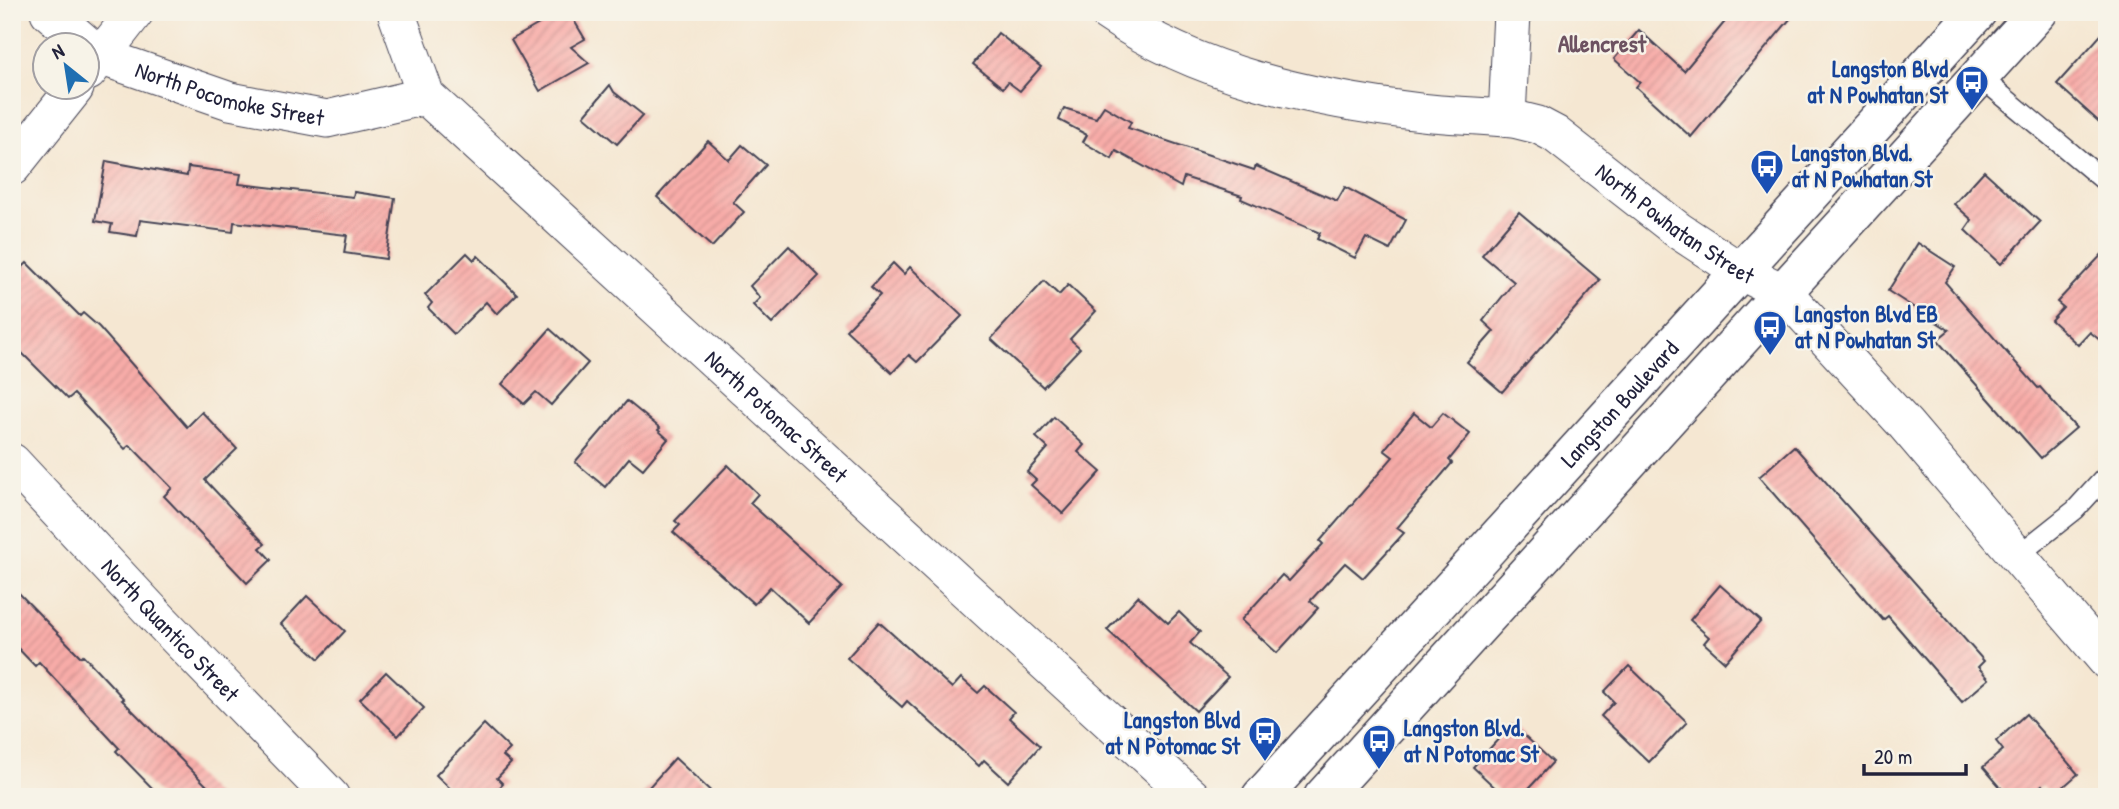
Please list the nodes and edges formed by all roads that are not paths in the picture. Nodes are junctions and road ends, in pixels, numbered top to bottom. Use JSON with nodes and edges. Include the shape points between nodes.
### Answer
{"nodes":[{"id":1,"x":49,"y":12,"type":"edge"},
{"id":2,"x":135,"y":12,"type":"edge"},
{"id":3,"x":396,"y":12,"type":"edge"},
{"id":4,"x":1107,"y":12,"type":"edge"},
{"id":5,"x":1512,"y":12,"type":"edge"},
{"id":6,"x":1977,"y":12,"type":"edge"},
{"id":7,"x":2038,"y":12,"type":"edge"},
{"id":8,"x":66,"y":32,"type":"edge"},
{"id":9,"x":102,"y":54,"type":"edge"},
{"id":10,"x":102,"y":66,"type":"edge"},
{"id":11,"x":1980,"y":77,"type":"junction"},
{"id":12,"x":426,"y":96,"type":"junction"},
{"id":13,"x":64,"y":102,"type":"edge"},
{"id":14,"x":1507,"y":118,"type":"junction"},
{"id":15,"x":12,"y":167,"type":"edge"},
{"id":16,"x":2107,"y":183,"type":"edge"},
{"id":17,"x":1740,"y":271,"type":"junction"},
{"id":18,"x":1784,"y":293,"type":"junction"},
{"id":19,"x":12,"y":462,"type":"edge"},
{"id":20,"x":2107,"y":475,"type":"edge"},
{"id":21,"x":2017,"y":556,"type":"junction"},
{"id":22,"x":2107,"y":661,"type":"edge"},
{"id":23,"x":331,"y":797,"type":"edge"},
{"id":24,"x":1192,"y":797,"type":"edge"},
{"id":25,"x":1261,"y":797,"type":"edge"},
{"id":26,"x":1323,"y":797,"type":"edge"}],
"edges":[{"from":1,"to":8,"type":"street","name":"North Pocomoke Street"},
{"from":2,"to":9,"type":"street"},
{"from":3,"to":12,"type":"street","name":"North Potomac Street"},
{"from":4,"to":14,"type":"street","name":"North Powhatan Street","via":[[1173,50],[1270,84],[1392,108]]},
{"from":5,"to":14,"type":"street"},
{"from":6,"to":17,"type":"main road","name":"Langston Boulevard"},
{"from":7,"to":11,"type":"main road","name":"Langston Boulevard"},
{"from":10,"to":12,"type":"street","name":"North Pocomoke Street","via":[[230,101],[327,119]]},
{"from":11,"to":16,"type":"lane"},
{"from":11,"to":18,"type":"main road","name":"Langston Boulevard"},
{"from":12,"to":24,"type":"street","name":"North Potomac Street"},
{"from":13,"to":15,"type":"street"},
{"from":14,"to":17,"type":"street","name":"North Powhatan Street","via":[[1555,134],[1679,231]]},
{"from":17,"to":18,"type":"street","name":"North Powhatan Street"},
{"from":17,"to":25,"type":"main road","name":"Langston Boulevard"},
{"from":18,"to":21,"type":"street","name":"North Powhatan Street","via":[[1905,424]]},
{"from":18,"to":26,"type":"main road","name":"Langston Boulevard"},
{"from":19,"to":23,"type":"street","name":"North Quantico Street"},
{"from":20,"to":21,"type":"lane","via":[[2075,510]]},
{"from":21,"to":22,"type":"street","name":"North Powhatan Street"}]}
